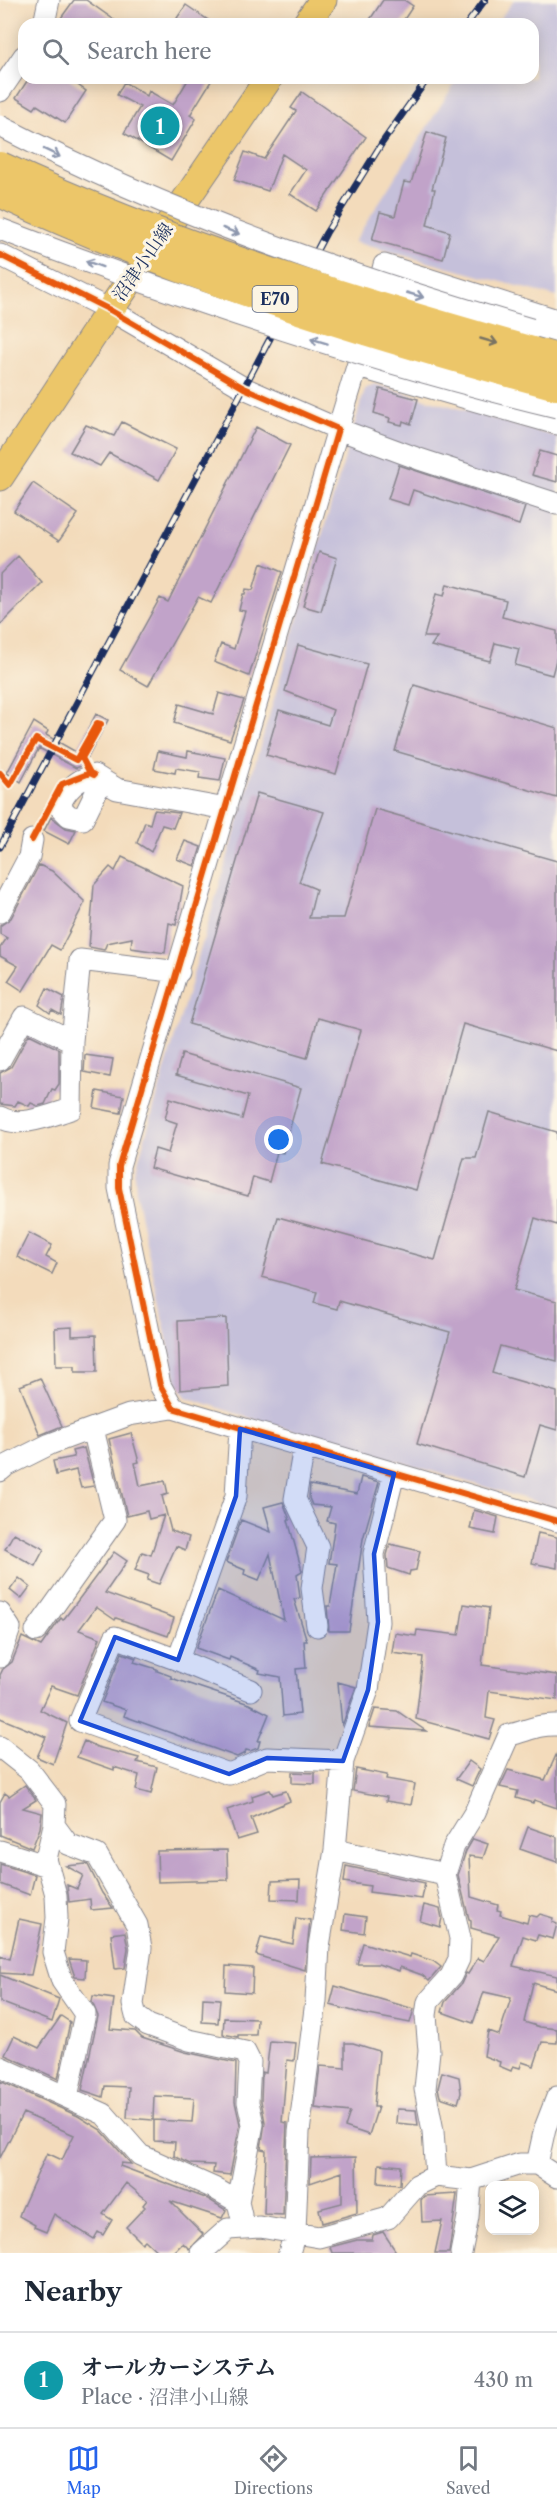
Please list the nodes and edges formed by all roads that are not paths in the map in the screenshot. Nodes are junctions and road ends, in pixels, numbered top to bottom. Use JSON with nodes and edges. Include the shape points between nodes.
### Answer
{"nodes":[{"id":1,"x":49,"y":0,"type":"edge"},
{"id":2,"x":323,"y":0,"type":"edge"},
{"id":3,"x":45,"y":18,"type":"edge"},
{"id":4,"x":310,"y":18,"type":"edge"},
{"id":5,"x":18,"y":65,"type":"edge"},
{"id":6,"x":265,"y":84,"type":"edge"},
{"id":7,"x":0,"y":91,"type":"edge"},
{"id":8,"x":0,"y":126,"type":"edge"},
{"id":9,"x":0,"y":154,"type":"edge"},
{"id":10,"x":0,"y":168,"type":"edge"},
{"id":11,"x":0,"y":191,"type":"edge"},
{"id":12,"x":0,"y":212,"type":"edge"},
{"id":13,"x":0,"y":229,"type":"edge"},
{"id":14,"x":213,"y":253,"type":"junction"},
{"id":15,"x":0,"y":255,"type":"edge"},
{"id":16,"x":110,"y":309,"type":"junction"},
{"id":17,"x":557,"y":320,"type":"edge"},
{"id":18,"x":557,"y":336,"type":"edge"},
{"id":19,"x":557,"y":360,"type":"edge"},
{"id":20,"x":475,"y":362,"type":"junction"},
{"id":21,"x":358,"y":367,"type":"junction"},
{"id":22,"x":557,"y":384,"type":"edge"},
{"id":23,"x":557,"y":407,"type":"edge"},
{"id":24,"x":557,"y":424,"type":"edge"},
{"id":25,"x":338,"y":429,"type":"junction"},
{"id":26,"x":0,"y":477,"type":"edge"},
{"id":27,"x":557,"y":504,"type":"edge"},
{"id":28,"x":102,"y":780,"type":"dead end"},
{"id":29,"x":225,"y":809,"type":"junction"},
{"id":30,"x":32,"y":840,"type":"dead end"},
{"id":31,"x":0,"y":912,"type":"edge"},
{"id":32,"x":178,"y":972,"type":"junction"},
{"id":33,"x":72,"y":1041,"type":"junction"},
{"id":34,"x":0,"y":1060,"type":"edge"},
{"id":35,"x":0,"y":1117,"type":"edge"},
{"id":36,"x":173,"y":1408,"type":"junction"},
{"id":37,"x":93,"y":1429,"type":"junction"},
{"id":38,"x":240,"y":1429,"type":"junction"},
{"id":39,"x":304,"y":1447,"type":"junction"},
{"id":40,"x":0,"y":1471,"type":"edge"},
{"id":41,"x":394,"y":1474,"type":"junction"},
{"id":42,"x":557,"y":1521,"type":"edge"},
{"id":43,"x":0,"y":1612,"type":"edge"},
{"id":44,"x":316,"y":1626,"type":"dead end"},
{"id":45,"x":36,"y":1631,"type":"dead end"},
{"id":46,"x":0,"y":1657,"type":"edge"},
{"id":47,"x":178,"y":1660,"type":"junction"},
{"id":48,"x":251,"y":1690,"type":"dead end"},
{"id":49,"x":557,"y":1725,"type":"edge"},
{"id":50,"x":0,"y":1747,"type":"edge"},
{"id":51,"x":343,"y":1761,"type":"junction"},
{"id":52,"x":54,"y":1825,"type":"junction"},
{"id":53,"x":335,"y":1850,"type":"junction"},
{"id":54,"x":0,"y":1851,"type":"edge"},
{"id":55,"x":48,"y":1866,"type":"junction"},
{"id":56,"x":445,"y":1874,"type":"junction"},
{"id":57,"x":0,"y":2067,"type":"edge"},
{"id":58,"x":67,"y":2097,"type":"junction"},
{"id":59,"x":557,"y":2097,"type":"edge"},
{"id":60,"x":537,"y":2164,"type":"junction"},
{"id":61,"x":436,"y":2176,"type":"junction"},
{"id":62,"x":557,"y":2177,"type":"edge"},
{"id":63,"x":471,"y":2180,"type":"junction"},
{"id":64,"x":238,"y":2202,"type":"junction"},
{"id":65,"x":244,"y":2228,"type":"junction"},
{"id":66,"x":295,"y":2232,"type":"junction"},
{"id":67,"x":201,"y":2253,"type":"edge"},
{"id":68,"x":289,"y":2253,"type":"edge"},
{"id":69,"x":461,"y":2253,"type":"edge"}],
"edges":[{"from":1,"to":3,"type":"street"},
{"from":2,"to":4,"type":"main road"},
{"from":5,"to":7,"type":"street"},
{"from":6,"to":16,"type":"main road","name":"沼津小山線"},
{"from":8,"to":18,"type":"street","one_way":true,"bridge":true,"via":[[136,193],[212,224],[405,292]]},
{"from":9,"to":14,"type":"highway","bridge":true},
{"from":10,"to":14,"type":"highway","number":"E70","bridge":true},
{"from":11,"to":20,"type":"highway","number":"E70","bridge":true,"via":[[174,264],[341,322]]},
{"from":12,"to":20,"type":"highway","bridge":true,"via":[[276,309]]},
{"from":23,"to":13,"type":"street","one_way":true,"bridge":true,"via":[[464,385],[305,337]]},
{"from":14,"to":19,"type":"highway","number":"E70","one_way":true,"bridge":true,"via":[[393,314]]},
{"from":15,"to":16,"type":"street"},
{"from":16,"to":25,"type":"street","via":[[244,388]]},
{"from":16,"to":26,"type":"main road","name":"沼津小山線"},
{"from":17,"to":21,"type":"street","via":[[384,265]]},
{"from":20,"to":22,"type":"highway","number":"E70","bridge":true},
{"from":21,"to":24,"type":"street"},
{"from":21,"to":25,"type":"street"},
{"from":25,"to":27,"type":"street"},
{"from":25,"to":29,"type":"street"},
{"from":28,"to":29,"type":"street","via":[[117,789]]},
{"from":29,"to":32,"type":"street"},
{"from":30,"to":31,"type":"street","via":[[29,857]]},
{"from":32,"to":33,"type":"street","via":[[80,960]]},
{"from":32,"to":36,"type":"street","via":[[119,1166],[119,1188],[160,1385]]},
{"from":33,"to":34,"type":"street","via":[[24,1017]]},
{"from":33,"to":35,"type":"street","via":[[70,1109],[35,1120],[6,1121]]},
{"from":36,"to":37,"type":"street","via":[[129,1415]]},
{"from":36,"to":38,"type":"street"},
{"from":37,"to":40,"type":"street","via":[[50,1444]]},
{"from":37,"to":45,"type":"street","via":[[115,1520]]},
{"from":38,"to":39,"type":"street"},
{"from":38,"to":47,"type":"street","via":[[237,1496]]},
{"from":39,"to":41,"type":"street"},
{"from":39,"to":44,"type":"street","via":[[295,1499],[318,1547],[312,1588]]},
{"from":41,"to":42,"type":"street"},
{"from":41,"to":51,"type":"street","via":[[374,1554],[378,1622],[368,1690]]},
{"from":43,"to":46,"type":"street","via":[[10,1628]]},
{"from":47,"to":48,"type":"street"},
{"from":47,"to":51,"type":"street","via":[[115,1637],[80,1722],[229,1774],[267,1758]]},
{"from":49,"to":56,"type":"street","via":[[540,1724],[509,1735],[475,1812],[454,1846]]},
{"from":50,"to":52,"type":"street","via":[[28,1770],[55,1804]]},
{"from":51,"to":53,"type":"street"},
{"from":52,"to":55,"type":"street","via":[[46,1858]]},
{"from":52,"to":64,"type":"street","via":[[68,1844],[97,1855],[137,1924],[141,1948],[133,2004],[136,2016],[148,2025],[189,2040],[245,2052],[250,2062],[248,2102],[253,2124]]},
{"from":53,"to":56,"type":"street"},
{"from":53,"to":66,"type":"street","via":[[319,1946],[300,2132]]},
{"from":54,"to":55,"type":"street"},
{"from":55,"to":58,"type":"street","via":[[56,1895],[52,1952],[62,1981],[85,2014]]},
{"from":56,"to":61,"type":"street","via":[[460,1938],[459,1959],[451,1976],[428,2002],[426,2015],[429,2051],[425,2089]]},
{"from":57,"to":58,"type":"street"},
{"from":58,"to":64,"type":"street","via":[[104,2114],[140,2155]]},
{"from":59,"to":60,"type":"street"},
{"from":60,"to":62,"type":"street"},
{"from":60,"to":63,"type":"street","via":[[520,2164]]},
{"from":61,"to":63,"type":"street"},
{"from":61,"to":66,"type":"street","via":[[417,2185],[388,2218],[319,2238]]},
{"from":63,"to":69,"type":"street"},
{"from":64,"to":65,"type":"street"},
{"from":65,"to":66,"type":"street"},
{"from":65,"to":67,"type":"street","via":[[228,2229]]},
{"from":66,"to":68,"type":"street"}]}
